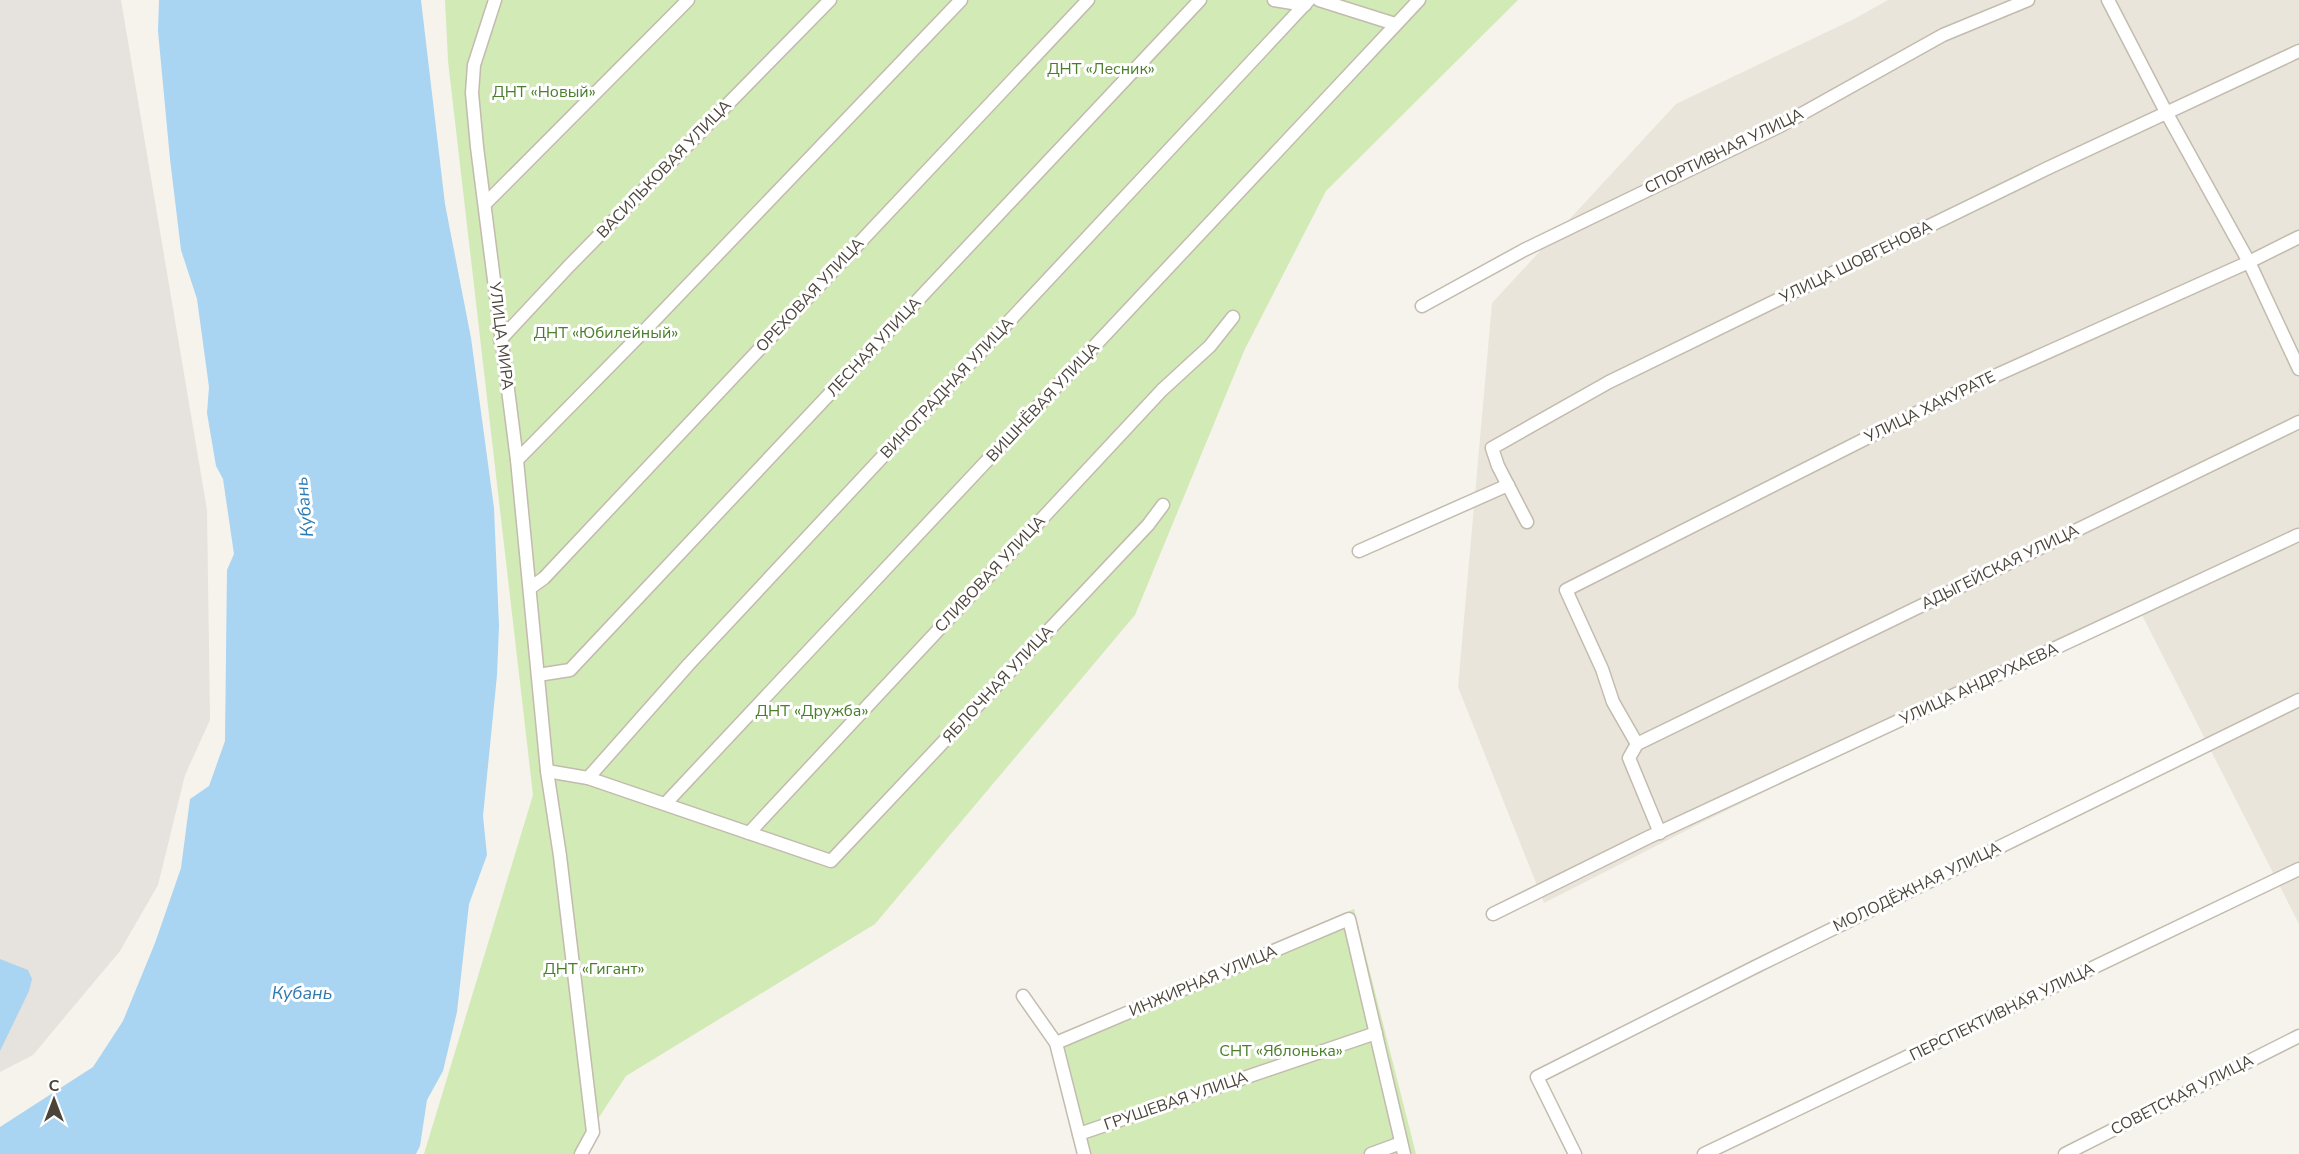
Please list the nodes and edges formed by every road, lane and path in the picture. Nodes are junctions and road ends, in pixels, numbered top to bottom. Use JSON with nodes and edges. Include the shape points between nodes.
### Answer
{"nodes":[{"id":1,"x":495,"y":0,"type":"edge"},
{"id":2,"x":688,"y":0,"type":"edge"},
{"id":3,"x":830,"y":0,"type":"edge"},
{"id":4,"x":961,"y":0,"type":"edge"},
{"id":5,"x":1088,"y":0,"type":"edge"},
{"id":6,"x":1200,"y":0,"type":"edge"},
{"id":7,"x":1274,"y":0,"type":"edge"},
{"id":8,"x":1318,"y":0,"type":"edge"},
{"id":9,"x":1419,"y":0,"type":"edge"},
{"id":10,"x":2028,"y":0,"type":"edge"},
{"id":11,"x":2108,"y":0,"type":"edge"},
{"id":12,"x":1307,"y":2,"type":"edge"},
{"id":13,"x":1395,"y":24,"type":"junction"},
{"id":14,"x":2299,"y":51,"type":"edge"},
{"id":15,"x":2166,"y":112,"type":"junction"},
{"id":16,"x":485,"y":204,"type":"junction"},
{"id":17,"x":2299,"y":237,"type":"edge"},
{"id":18,"x":2249,"y":262,"type":"junction"},
{"id":19,"x":1422,"y":306,"type":"dead end"},
{"id":20,"x":1233,"y":317,"type":"dead end"},
{"id":21,"x":500,"y":340,"type":"junction"},
{"id":22,"x":2299,"y":369,"type":"edge"},
{"id":23,"x":2299,"y":423,"type":"edge"},
{"id":24,"x":518,"y":460,"type":"junction"},
{"id":25,"x":1508,"y":485,"type":"junction"},
{"id":26,"x":1163,"y":504,"type":"dead end"},
{"id":27,"x":1527,"y":522,"type":"dead end"},
{"id":28,"x":2299,"y":536,"type":"edge"},
{"id":29,"x":1359,"y":551,"type":"dead end"},
{"id":30,"x":530,"y":588,"type":"junction"},
{"id":31,"x":538,"y":675,"type":"junction"},
{"id":32,"x":2299,"y":700,"type":"edge"},
{"id":33,"x":1637,"y":744,"type":"junction"},
{"id":34,"x":547,"y":771,"type":"junction"},
{"id":35,"x":588,"y":778,"type":"junction"},
{"id":36,"x":666,"y":803,"type":"junction"},
{"id":37,"x":749,"y":833,"type":"junction"},
{"id":38,"x":1660,"y":833,"type":"junction"},
{"id":39,"x":2299,"y":869,"type":"edge"},
{"id":40,"x":1493,"y":914,"type":"dead end"},
{"id":41,"x":1023,"y":996,"type":"dead end"},
{"id":42,"x":1376,"y":1033,"type":"junction"},
{"id":43,"x":2299,"y":1036,"type":"edge"},
{"id":44,"x":1056,"y":1043,"type":"junction"},
{"id":45,"x":1079,"y":1134,"type":"junction"},
{"id":46,"x":1403,"y":1148,"type":"edge"},
{"id":47,"x":580,"y":1154,"type":"edge"},
{"id":48,"x":1084,"y":1154,"type":"edge"},
{"id":49,"x":1371,"y":1154,"type":"edge"},
{"id":50,"x":1575,"y":1154,"type":"edge"},
{"id":51,"x":1704,"y":1154,"type":"edge"},
{"id":52,"x":2065,"y":1154,"type":"edge"}],
"edges":[{"from":1,"to":16,"type":"street","name":"УЛИЦА МИРА","via":[[474,65],[472,93]]},
{"from":2,"to":16,"type":"street"},
{"from":3,"to":21,"type":"street","name":"ВАСИЛЬКОВАЯ УЛИЦА"},
{"from":4,"to":24,"type":"street"},
{"from":5,"to":30,"type":"street","name":"ОРЕХОВАЯ УЛИЦА","via":[[544,578]]},
{"from":6,"to":31,"type":"street","name":"ЛЕСНАЯ УЛИЦА","via":[[570,670]]},
{"from":7,"to":12,"type":"street"},
{"from":8,"to":13,"type":"street"},
{"from":9,"to":13,"type":"street","name":"ВИШНЁВАЯ УЛИЦА"},
{"from":10,"to":19,"type":"street","name":"СПОРТИВНАЯ УЛИЦА","via":[[1943,35],[1780,126],[1524,250]]},
{"from":11,"to":15,"type":"street"},
{"from":12,"to":35,"type":"street","name":"ВИНОГРАДНАЯ УЛИЦА","via":[[689,664]]},
{"from":13,"to":36,"type":"street","name":"ВИШНЁВАЯ УЛИЦА"},
{"from":14,"to":15,"type":"street","name":"УЛИЦА ШОВГЕНОВА"},
{"from":15,"to":18,"type":"street"},
{"from":15,"to":25,"type":"street","name":"УЛИЦА ШОВГЕНОВА","via":[[1609,382],[1492,448]]},
{"from":16,"to":21,"type":"street","name":"УЛИЦА МИРА"},
{"from":17,"to":18,"type":"street","name":"УЛИЦА ХАКУРАТЕ"},
{"from":18,"to":22,"type":"street"},
{"from":18,"to":33,"type":"street","name":"УЛИЦА ХАКУРАТЕ","via":[[1952,395],[1566,590],[1613,702]]},
{"from":20,"to":37,"type":"street","name":"СЛИВОВАЯ УЛИЦА","via":[[1210,346],[1162,390]]},
{"from":21,"to":24,"type":"street","name":"УЛИЦА МИРА"},
{"from":23,"to":33,"type":"street","name":"АДЫГЕЙСКАЯ УЛИЦА"},
{"from":24,"to":30,"type":"street","name":"УЛИЦА МИРА"},
{"from":25,"to":27,"type":"street","name":"УЛИЦА ШОВГЕНОВА"},
{"from":25,"to":29,"type":"street"},
{"from":26,"to":37,"type":"street","name":"ЯБЛОЧНАЯ УЛИЦА","via":[[1148,525],[831,861]]},
{"from":28,"to":38,"type":"street","name":"УЛИЦА АНДРУХАЕВА"},
{"from":30,"to":31,"type":"street","name":"УЛИЦА МИРА"},
{"from":31,"to":34,"type":"street","name":"УЛИЦА МИРА"},
{"from":32,"to":50,"type":"street","name":"МОЛОДЁЖНАЯ УЛИЦА","via":[[1537,1077]]},
{"from":33,"to":38,"type":"street","via":[[1629,758]]},
{"from":34,"to":35,"type":"street"},
{"from":34,"to":47,"type":"street","name":"УЛИЦА МИРА","via":[[593,1132]]},
{"from":35,"to":36,"type":"street"},
{"from":36,"to":37,"type":"street"},
{"from":38,"to":40,"type":"street","name":"УЛИЦА АНДРУХАЕВА"},
{"from":39,"to":51,"type":"street","name":"ПЕРСПЕКТИВНАЯ УЛИЦА"},
{"from":41,"to":44,"type":"street"},
{"from":42,"to":44,"type":"street","name":"ИНЖИРНАЯ УЛИЦА","via":[[1349,919]]},
{"from":42,"to":45,"type":"street","name":"ГРУШЕВАЯ УЛИЦА"},
{"from":42,"to":46,"type":"street"},
{"from":43,"to":52,"type":"street","name":"СОВЕТСКАЯ УЛИЦА"},
{"from":44,"to":45,"type":"street"},
{"from":45,"to":48,"type":"street"},
{"from":46,"to":49,"type":"street"}]}
